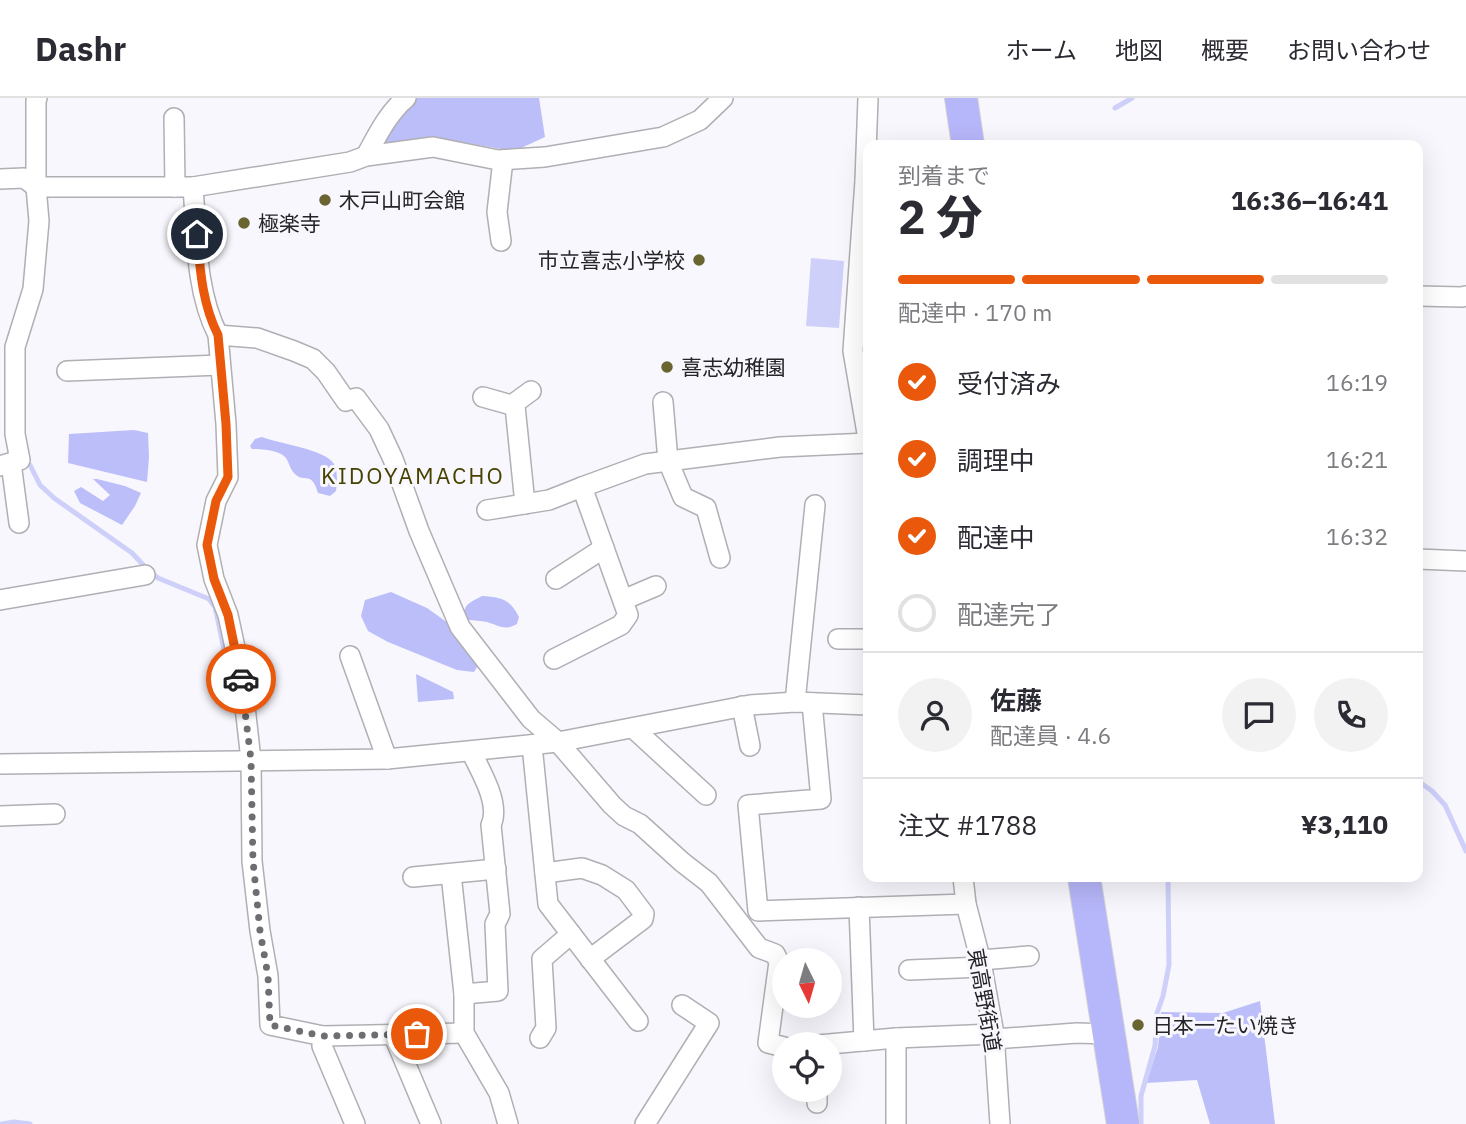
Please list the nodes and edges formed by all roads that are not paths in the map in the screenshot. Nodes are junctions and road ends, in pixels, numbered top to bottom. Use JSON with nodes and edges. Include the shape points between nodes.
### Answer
{"nodes":[{"id":1,"x":37,"y":98,"type":"edge"},
{"id":2,"x":406,"y":98,"type":"edge"},
{"id":3,"x":723,"y":98,"type":"edge"},
{"id":4,"x":868,"y":98,"type":"edge"},
{"id":5,"x":961,"y":98,"type":"edge"},
{"id":6,"x":174,"y":118,"type":"dead end"},
{"id":7,"x":866,"y":140,"type":"edge"},
{"id":8,"x":967,"y":140,"type":"edge"},
{"id":9,"x":366,"y":156,"type":"junction"},
{"id":10,"x":503,"y":160,"type":"junction"},
{"id":11,"x":0,"y":179,"type":"edge"},
{"id":12,"x":36,"y":187,"type":"junction"},
{"id":13,"x":184,"y":187,"type":"junction"},
{"id":14,"x":863,"y":209,"type":"edge"},
{"id":15,"x":501,"y":241,"type":"dead end"},
{"id":16,"x":1423,"y":296,"type":"edge"},
{"id":17,"x":1466,"y":296,"type":"edge"},
{"id":18,"x":218,"y":335,"type":"junction"},
{"id":19,"x":220,"y":365,"type":"junction"},
{"id":20,"x":67,"y":371,"type":"dead end"},
{"id":21,"x":531,"y":391,"type":"dead end"},
{"id":22,"x":483,"y":397,"type":"dead end"},
{"id":23,"x":663,"y":402,"type":"dead end"},
{"id":24,"x":516,"y":406,"type":"junction"},
{"id":25,"x":863,"y":411,"type":"edge"},
{"id":26,"x":7,"y":433,"type":"edge"},
{"id":27,"x":863,"y":441,"type":"edge"},
{"id":28,"x":668,"y":461,"type":"junction"},
{"id":29,"x":5,"y":465,"type":"edge"},
{"id":30,"x":582,"y":486,"type":"junction"},
{"id":31,"x":524,"y":504,"type":"junction"},
{"id":32,"x":815,"y":505,"type":"dead end"},
{"id":33,"x":487,"y":510,"type":"dead end"},
{"id":34,"x":19,"y":523,"type":"dead end"},
{"id":35,"x":604,"y":548,"type":"junction"},
{"id":36,"x":720,"y":558,"type":"dead end"},
{"id":37,"x":1423,"y":559,"type":"edge"},
{"id":38,"x":1466,"y":561,"type":"edge"},
{"id":39,"x":145,"y":575,"type":"dead end"},
{"id":40,"x":556,"y":579,"type":"dead end"},
{"id":41,"x":656,"y":586,"type":"dead end"},
{"id":42,"x":0,"y":600,"type":"edge"},
{"id":43,"x":623,"y":600,"type":"junction"},
{"id":44,"x":838,"y":639,"type":"dead end"},
{"id":45,"x":863,"y":639,"type":"edge"},
{"id":46,"x":350,"y":656,"type":"dead end"},
{"id":47,"x":554,"y":659,"type":"dead end"},
{"id":48,"x":803,"y":703,"type":"junction"},
{"id":49,"x":863,"y":705,"type":"edge"},
{"id":50,"x":742,"y":706,"type":"junction"},
{"id":51,"x":634,"y":728,"type":"junction"},
{"id":52,"x":558,"y":743,"type":"junction"},
{"id":53,"x":532,"y":745,"type":"junction"},
{"id":54,"x":750,"y":746,"type":"dead end"},
{"id":55,"x":471,"y":751,"type":"junction"},
{"id":56,"x":387,"y":759,"type":"junction"},
{"id":57,"x":251,"y":760,"type":"junction"},
{"id":58,"x":0,"y":764,"type":"edge"},
{"id":59,"x":706,"y":795,"type":"dead end"},
{"id":60,"x":55,"y":814,"type":"dead end"},
{"id":61,"x":20,"y":815,"type":"junction"},
{"id":62,"x":0,"y":816,"type":"edge"},
{"id":63,"x":22,"y":835,"type":"dead end"},
{"id":64,"x":496,"y":869,"type":"junction"},
{"id":65,"x":545,"y":873,"type":"junction"},
{"id":66,"x":451,"y":874,"type":"junction"},
{"id":67,"x":413,"y":877,"type":"dead end"},
{"id":68,"x":963,"y":882,"type":"edge"},
{"id":69,"x":1085,"y":882,"type":"edge"},
{"id":70,"x":965,"y":904,"type":"junction"},
{"id":71,"x":859,"y":907,"type":"junction"},
{"id":72,"x":571,"y":933,"type":"junction"},
{"id":73,"x":1029,"y":956,"type":"dead end"},
{"id":74,"x":590,"y":959,"type":"junction"},
{"id":75,"x":981,"y":963,"type":"junction"},
{"id":76,"x":909,"y":970,"type":"dead end"},
{"id":77,"x":464,"y":994,"type":"junction"},
{"id":78,"x":682,"y":1005,"type":"dead end"},
{"id":79,"x":638,"y":1021,"type":"dead end"},
{"id":80,"x":464,"y":1033,"type":"junction"},
{"id":81,"x":393,"y":1034,"type":"junction"},
{"id":82,"x":1108,"y":1034,"type":"junction"},
{"id":83,"x":323,"y":1036,"type":"junction"},
{"id":84,"x":994,"y":1037,"type":"junction"},
{"id":85,"x":540,"y":1038,"type":"dead end"},
{"id":86,"x":896,"y":1038,"type":"junction"},
{"id":87,"x":864,"y":1041,"type":"junction"},
{"id":88,"x":842,"y":1043,"type":"edge"},
{"id":89,"x":772,"y":1044,"type":"edge"},
{"id":90,"x":355,"y":1124,"type":"edge"},
{"id":91,"x":431,"y":1124,"type":"edge"},
{"id":92,"x":508,"y":1124,"type":"edge"},
{"id":93,"x":645,"y":1124,"type":"edge"},
{"id":94,"x":896,"y":1124,"type":"edge"},
{"id":95,"x":1000,"y":1124,"type":"edge"},
{"id":96,"x":1123,"y":1124,"type":"edge"}],
"edges":[{"from":1,"to":12,"type":"street"},
{"from":2,"to":9,"type":"street"},
{"from":3,"to":10,"type":"street","via":[[700,120],[663,137]]},
{"from":4,"to":7,"type":"street"},
{"from":5,"to":8,"type":"highway"},
{"from":6,"to":13,"type":"street"},
{"from":9,"to":10,"type":"street","via":[[433,146]]},
{"from":9,"to":13,"type":"street"},
{"from":10,"to":15,"type":"street","via":[[498,212]]},
{"from":11,"to":12,"type":"street","via":[[24,178]]},
{"from":12,"to":13,"type":"street"},
{"from":12,"to":26,"type":"street","via":[[39,221],[33,289],[15,347]]},
{"from":13,"to":18,"type":"street","via":[[200,281]]},
{"from":14,"to":25,"type":"street","via":[[853,351]]},
{"from":16,"to":17,"type":"street"},
{"from":18,"to":19,"type":"street"},
{"from":18,"to":52,"type":"street","via":[[257,338],[313,359],[346,401],[356,398],[393,458],[460,627],[531,719]]},
{"from":19,"to":20,"type":"street"},
{"from":19,"to":57,"type":"street","via":[[228,477],[216,501],[207,545],[242,680]]},
{"from":21,"to":24,"type":"street"},
{"from":22,"to":24,"type":"street"},
{"from":23,"to":28,"type":"street"},
{"from":24,"to":31,"type":"street"},
{"from":26,"to":29,"type":"street","via":[[20,460]]},
{"from":27,"to":28,"type":"street"},
{"from":28,"to":30,"type":"street","via":[[645,464]]},
{"from":28,"to":36,"type":"street","via":[[683,497],[706,508]]},
{"from":29,"to":34,"type":"street"},
{"from":30,"to":31,"type":"street","via":[[549,500]]},
{"from":30,"to":35,"type":"street"},
{"from":31,"to":33,"type":"street"},
{"from":32,"to":48,"type":"street"},
{"from":35,"to":40,"type":"street"},
{"from":35,"to":43,"type":"street"},
{"from":37,"to":38,"type":"street"},
{"from":39,"to":42,"type":"street"},
{"from":41,"to":43,"type":"street"},
{"from":43,"to":47,"type":"street","via":[[628,615],[621,625]]},
{"from":44,"to":45,"type":"street"},
{"from":46,"to":56,"type":"street"},
{"from":48,"to":49,"type":"street"},
{"from":48,"to":50,"type":"street"},
{"from":48,"to":71,"type":"street","via":[[821,799],[748,805],[758,911]]},
{"from":50,"to":51,"type":"street"},
{"from":50,"to":54,"type":"street"},
{"from":51,"to":52,"type":"street"},
{"from":51,"to":59,"type":"street"},
{"from":52,"to":53,"type":"street"},
{"from":52,"to":89,"type":"street","via":[[612,805],[709,883],[759,948],[775,954],[779,962],[768,1043]]},
{"from":53,"to":55,"type":"street"},
{"from":53,"to":65,"type":"street"},
{"from":55,"to":56,"type":"street"},
{"from":55,"to":64,"type":"street","via":[[491,792]]},
{"from":56,"to":57,"type":"street"},
{"from":57,"to":58,"type":"street"},
{"from":57,"to":83,"type":"street","via":[[253,861],[270,1025]]},
{"from":60,"to":61,"type":"street"},
{"from":61,"to":62,"type":"street"},
{"from":61,"to":63,"type":"street"},
{"from":64,"to":66,"type":"street"},
{"from":64,"to":77,"type":"street","via":[[498,991]]},
{"from":65,"to":72,"type":"street","via":[[548,904]]},
{"from":65,"to":74,"type":"street","via":[[582,868],[602,875],[626,890],[644,914]]},
{"from":66,"to":67,"type":"street"},
{"from":66,"to":77,"type":"street"},
{"from":68,"to":70,"type":"street","name":"東高野街道"},
{"from":69,"to":82,"type":"highway"},
{"from":70,"to":71,"type":"street"},
{"from":70,"to":75,"type":"street","name":"東高野街道"},
{"from":71,"to":87,"type":"street"},
{"from":72,"to":74,"type":"street"},
{"from":72,"to":85,"type":"street","via":[[542,959],[546,1028]]},
{"from":73,"to":75,"type":"street"},
{"from":74,"to":79,"type":"street"},
{"from":75,"to":76,"type":"street"},
{"from":75,"to":84,"type":"street","name":"東高野街道"},
{"from":77,"to":80,"type":"street"},
{"from":78,"to":93,"type":"street","via":[[709,1023]]},
{"from":80,"to":81,"type":"street"},
{"from":80,"to":92,"type":"street","via":[[499,1093]]},
{"from":81,"to":83,"type":"street"},
{"from":81,"to":91,"type":"street"},
{"from":82,"to":84,"type":"street"},
{"from":82,"to":96,"type":"highway"},
{"from":83,"to":90,"type":"street","via":[[321,1046]]},
{"from":84,"to":86,"type":"street"},
{"from":84,"to":95,"type":"street","name":"東高野街道"},
{"from":86,"to":87,"type":"street"},
{"from":86,"to":94,"type":"street"},
{"from":87,"to":88,"type":"street"}]}
